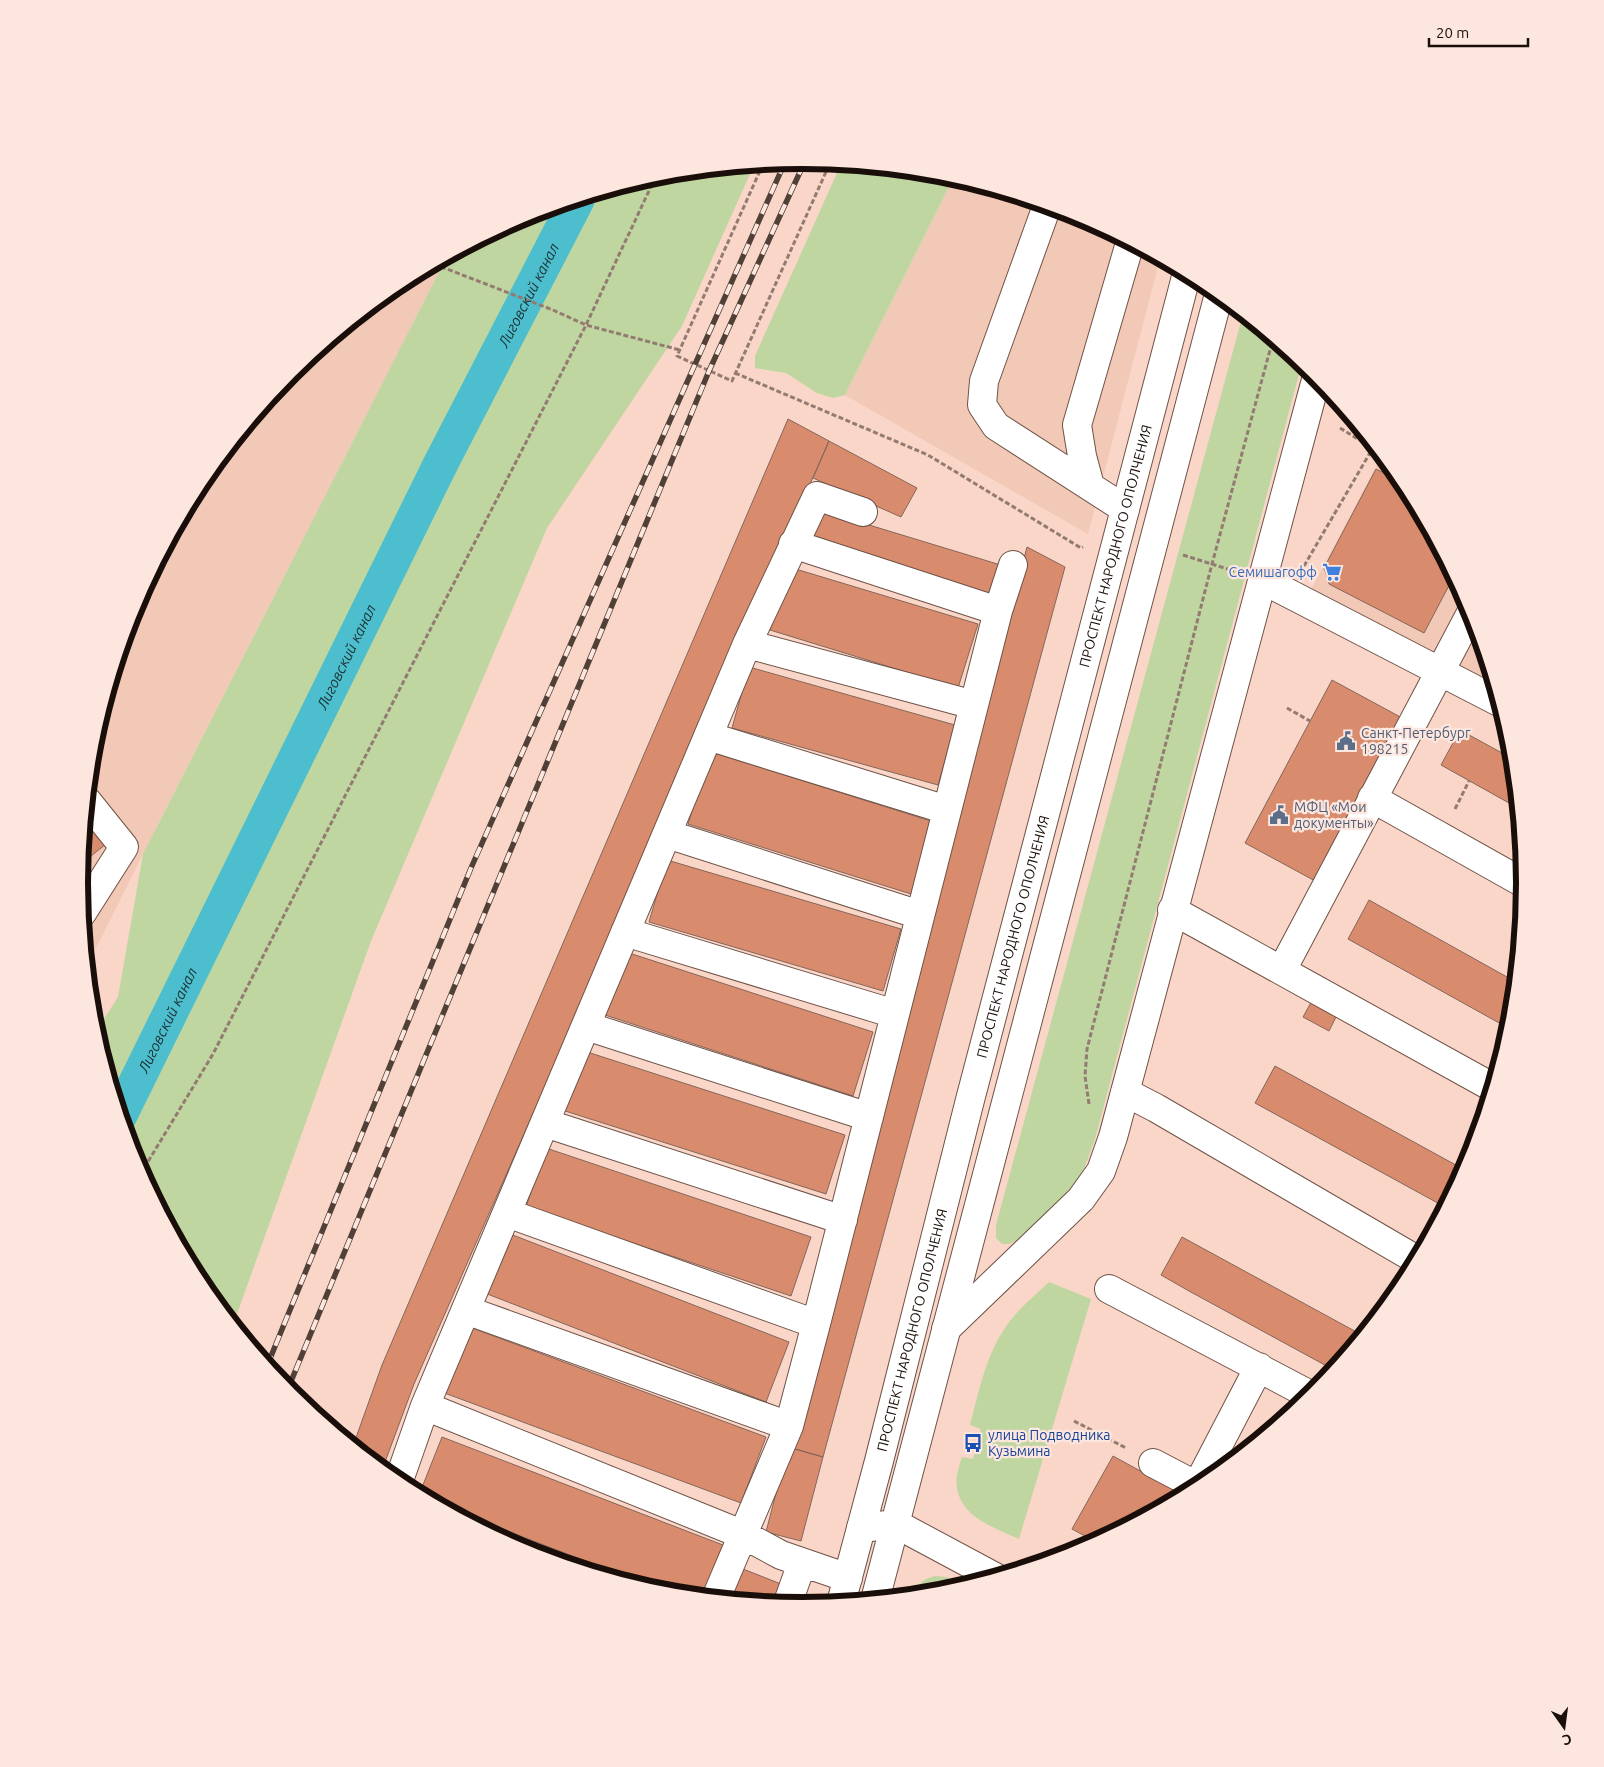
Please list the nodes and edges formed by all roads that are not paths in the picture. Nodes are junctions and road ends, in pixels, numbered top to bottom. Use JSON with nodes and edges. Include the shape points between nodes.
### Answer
{"nodes":[{"id":1,"x":1045,"y":212,"type":"edge"},
{"id":2,"x":1128,"y":249,"type":"edge"},
{"id":3,"x":1185,"y":281,"type":"edge"},
{"id":4,"x":1217,"y":302,"type":"edge"},
{"id":5,"x":1314,"y":386,"type":"edge"},
{"id":6,"x":1090,"y":486,"type":"junction"},
{"id":7,"x":1125,"y":509,"type":"junction"},
{"id":8,"x":864,"y":512,"type":"dead end"},
{"id":9,"x":793,"y":544,"type":"junction"},
{"id":10,"x":1013,"y":565,"type":"dead end"},
{"id":11,"x":1263,"y":580,"type":"junction"},
{"id":12,"x":998,"y":611,"type":"junction"},
{"id":13,"x":1466,"y":621,"type":"edge"},
{"id":14,"x":747,"y":644,"type":"junction"},
{"id":15,"x":1439,"y":671,"type":"junction"},
{"id":16,"x":1492,"y":698,"type":"edge"},
{"id":17,"x":974,"y":705,"type":"junction"},
{"id":18,"x":708,"y":736,"type":"junction"},
{"id":19,"x":1372,"y":798,"type":"junction"},
{"id":20,"x":92,"y":807,"type":"edge"},
{"id":21,"x":947,"y":810,"type":"junction"},
{"id":22,"x":667,"y":834,"type":"junction"},
{"id":23,"x":1516,"y":879,"type":"edge"},
{"id":24,"x":88,"y":903,"type":"edge"},
{"id":25,"x":1172,"y":910,"type":"junction"},
{"id":26,"x":920,"y":915,"type":"junction"},
{"id":27,"x":625,"y":932,"type":"junction"},
{"id":28,"x":1282,"y":970,"type":"junction"},
{"id":29,"x":895,"y":1014,"type":"junction"},
{"id":30,"x":586,"y":1026,"type":"junction"},
{"id":31,"x":1487,"y":1084,"type":"edge"},
{"id":32,"x":1125,"y":1092,"type":"junction"},
{"id":33,"x":869,"y":1117,"type":"junction"},
{"id":34,"x":545,"y":1123,"type":"junction"},
{"id":35,"x":507,"y":1213,"type":"junction"},
{"id":36,"x":843,"y":1220,"type":"junction"},
{"id":37,"x":1411,"y":1257,"type":"edge"},
{"id":38,"x":1109,"y":1289,"type":"dead end"},
{"id":39,"x":466,"y":1310,"type":"junction"},
{"id":40,"x":816,"y":1324,"type":"junction"},
{"id":41,"x":946,"y":1330,"type":"junction"},
{"id":42,"x":1259,"y":1368,"type":"junction"},
{"id":43,"x":1304,"y":1392,"type":"edge"},
{"id":44,"x":425,"y":1406,"type":"junction"},
{"id":45,"x":788,"y":1426,"type":"junction"},
{"id":46,"x":1153,"y":1463,"type":"road end"},
{"id":47,"x":401,"y":1475,"type":"edge"},
{"id":48,"x":1203,"y":1475,"type":"edge"},
{"id":49,"x":1190,"y":1483,"type":"edge"},
{"id":50,"x":896,"y":1524,"type":"junction"},
{"id":51,"x":861,"y":1528,"type":"junction"},
{"id":52,"x":744,"y":1535,"type":"junction"},
{"id":53,"x":802,"y":1563,"type":"junction"},
{"id":54,"x":989,"y":1574,"type":"edge"},
{"id":55,"x":718,"y":1593,"type":"edge"},
{"id":56,"x":877,"y":1594,"type":"edge"},
{"id":57,"x":844,"y":1596,"type":"edge"},
{"id":58,"x":790,"y":1597,"type":"edge"}],
"edges":[{"from":1,"to":6,"type":"main road","via":[[984,381],[982,405],[996,426]]},
{"from":2,"to":6,"type":"main road","via":[[1077,425]]},
{"from":3,"to":7,"type":"main road","name":"ПРОСПЕКТ НАРОДНОГО ОПОЛЧЕНИЯ"},
{"from":4,"to":41,"type":"main road"},
{"from":5,"to":11,"type":"main road"},
{"from":6,"to":7,"type":"main road"},
{"from":7,"to":51,"type":"main road","name":"ПРОСПЕКТ НАРОДНОГО ОПОЛЧЕНИЯ"},
{"from":8,"to":9,"type":"main road","via":[[816,496]]},
{"from":9,"to":12,"type":"main road"},
{"from":9,"to":14,"type":"main road"},
{"from":10,"to":12,"type":"main road"},
{"from":11,"to":15,"type":"main road"},
{"from":11,"to":25,"type":"main road"},
{"from":12,"to":17,"type":"main road"},
{"from":13,"to":15,"type":"main road"},
{"from":14,"to":17,"type":"main road"},
{"from":14,"to":18,"type":"main road"},
{"from":15,"to":16,"type":"main road"},
{"from":15,"to":19,"type":"main road"},
{"from":17,"to":21,"type":"main road"},
{"from":18,"to":21,"type":"main road"},
{"from":18,"to":22,"type":"main road"},
{"from":19,"to":23,"type":"main road"},
{"from":19,"to":28,"type":"main road"},
{"from":20,"to":24,"type":"main road","via":[[124,847]]},
{"from":21,"to":26,"type":"main road"},
{"from":22,"to":26,"type":"main road"},
{"from":22,"to":27,"type":"main road"},
{"from":25,"to":28,"type":"main road"},
{"from":25,"to":32,"type":"main road"},
{"from":26,"to":29,"type":"main road"},
{"from":27,"to":29,"type":"main road"},
{"from":27,"to":30,"type":"main road"},
{"from":28,"to":31,"type":"main road"},
{"from":29,"to":33,"type":"main road"},
{"from":30,"to":33,"type":"main road"},
{"from":30,"to":34,"type":"main road"},
{"from":32,"to":37,"type":"main road"},
{"from":32,"to":41,"type":"main road","via":[[1101,1171],[1081,1199]]},
{"from":33,"to":36,"type":"main road"},
{"from":34,"to":35,"type":"main road"},
{"from":34,"to":36,"type":"main road"},
{"from":35,"to":39,"type":"main road"},
{"from":35,"to":40,"type":"main road"},
{"from":36,"to":40,"type":"main road"},
{"from":38,"to":42,"type":"main road"},
{"from":39,"to":44,"type":"main road"},
{"from":39,"to":45,"type":"main road"},
{"from":40,"to":45,"type":"main road"},
{"from":41,"to":50,"type":"main road"},
{"from":42,"to":43,"type":"main road"},
{"from":42,"to":48,"type":"main road"},
{"from":44,"to":47,"type":"main road"},
{"from":44,"to":52,"type":"main road"},
{"from":45,"to":52,"type":"main road"},
{"from":46,"to":49,"type":"main road"},
{"from":50,"to":51,"type":"main road"},
{"from":50,"to":54,"type":"main road"},
{"from":50,"to":56,"type":"main road"},
{"from":51,"to":57,"type":"main road","name":"ПРОСПЕКТ НАРОДНОГО ОПОЛЧЕНИЯ"},
{"from":52,"to":53,"type":"main road","via":[[781,1556]]},
{"from":52,"to":55,"type":"main road"},
{"from":53,"to":57,"type":"main road"},
{"from":53,"to":58,"type":"main road"}]}
